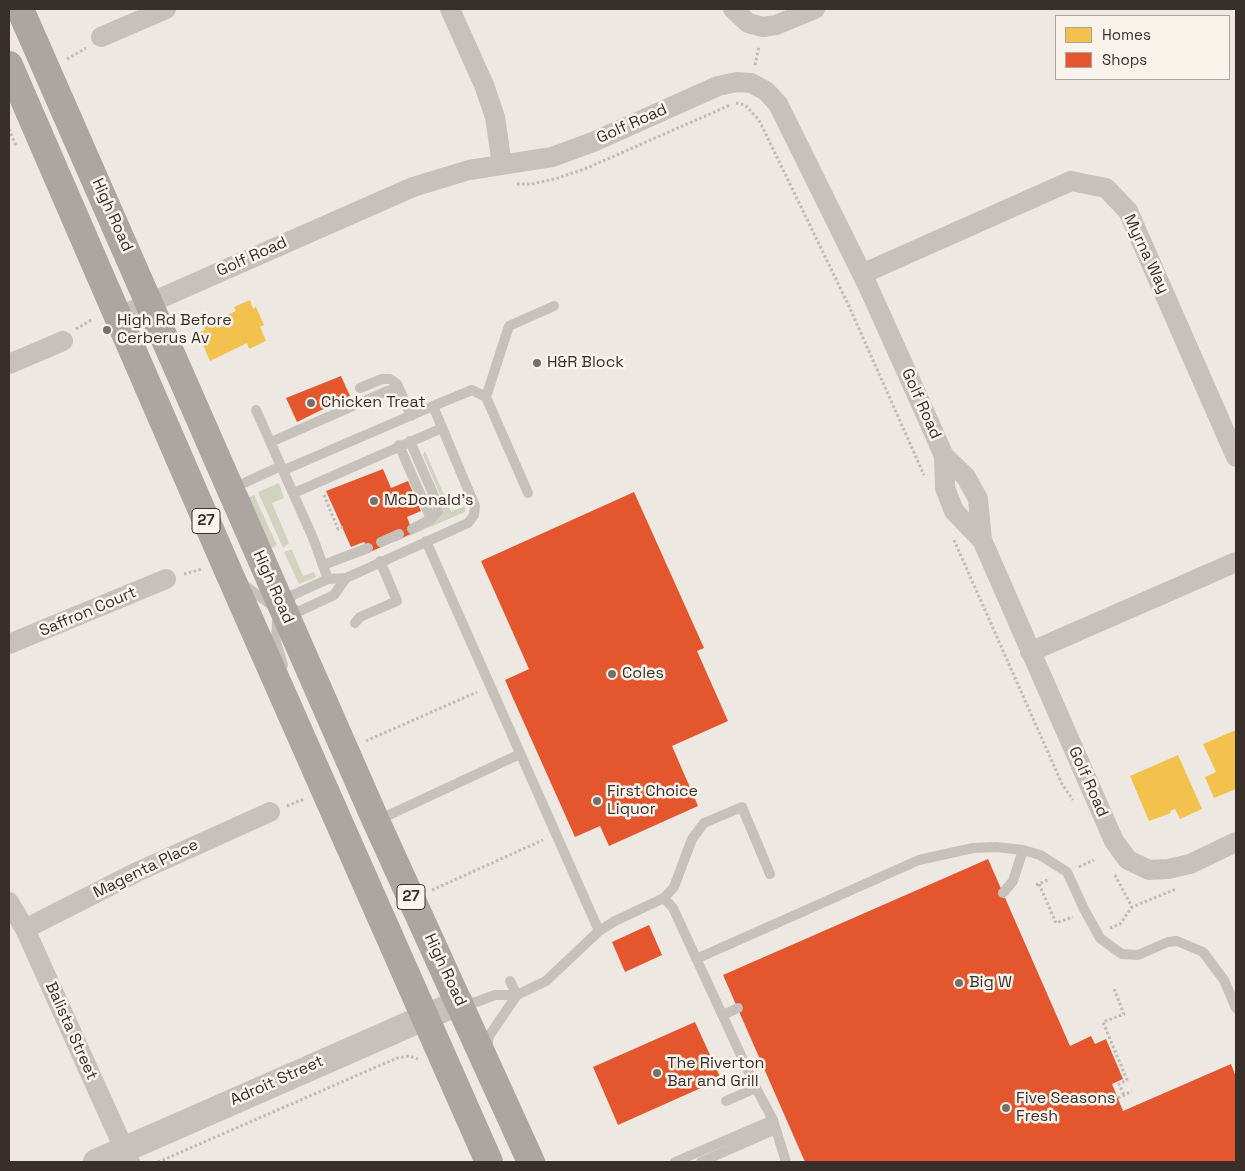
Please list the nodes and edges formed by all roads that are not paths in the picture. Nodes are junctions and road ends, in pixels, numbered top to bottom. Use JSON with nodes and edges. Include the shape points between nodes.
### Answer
{"nodes":[{"id":1,"x":20,"y":9,"type":"edge"},
{"id":2,"x":166,"y":9,"type":"edge"},
{"id":3,"x":450,"y":9,"type":"edge"},
{"id":4,"x":733,"y":9,"type":"edge"},
{"id":5,"x":814,"y":9,"type":"edge"},
{"id":6,"x":101,"y":37,"type":"dead end"},
{"id":7,"x":9,"y":65,"type":"edge"},
{"id":8,"x":502,"y":165,"type":"junction"},
{"id":9,"x":862,"y":274,"type":"junction"},
{"id":10,"x":151,"y":303,"type":"junction"},
{"id":11,"x":554,"y":306,"type":"dead end"},
{"id":12,"x":118,"y":317,"type":"junction"},
{"id":13,"x":63,"y":341,"type":"dead end"},
{"id":14,"x":9,"y":364,"type":"edge"},
{"id":15,"x":360,"y":388,"type":"dead end"},
{"id":16,"x":401,"y":392,"type":"junction"},
{"id":17,"x":486,"y":397,"type":"junction"},
{"id":18,"x":433,"y":406,"type":"junction"},
{"id":19,"x":256,"y":410,"type":"dead end"},
{"id":20,"x":411,"y":416,"type":"junction"},
{"id":21,"x":442,"y":428,"type":"junction"},
{"id":22,"x":410,"y":441,"type":"junction"},
{"id":23,"x":271,"y":442,"type":"junction"},
{"id":24,"x":399,"y":445,"type":"junction"},
{"id":25,"x":1236,"y":457,"type":"edge"},
{"id":26,"x":283,"y":468,"type":"junction"},
{"id":27,"x":230,"y":489,"type":"junction"},
{"id":28,"x":294,"y":493,"type":"junction"},
{"id":29,"x":528,"y":494,"type":"dead end"},
{"id":30,"x":430,"y":519,"type":"junction"},
{"id":31,"x":412,"y":529,"type":"dead end"},
{"id":32,"x":399,"y":534,"type":"dead end"},
{"id":33,"x":426,"y":541,"type":"junction"},
{"id":34,"x":381,"y":542,"type":"dead end"},
{"id":35,"x":380,"y":560,"type":"junction"},
{"id":36,"x":1236,"y":562,"type":"edge"},
{"id":37,"x":323,"y":565,"type":"junction"},
{"id":38,"x":370,"y":565,"type":"junction"},
{"id":39,"x":229,"y":572,"type":"junction"},
{"id":40,"x":328,"y":578,"type":"junction"},
{"id":41,"x":346,"y":578,"type":"junction"},
{"id":42,"x":166,"y":579,"type":"dead end"},
{"id":43,"x":282,"y":608,"type":"junction"},
{"id":44,"x":355,"y":623,"type":"dead end"},
{"id":45,"x":9,"y":644,"type":"edge"},
{"id":46,"x":1030,"y":652,"type":"junction"},
{"id":47,"x":296,"y":724,"type":"junction"},
{"id":48,"x":520,"y":754,"type":"junction"},
{"id":49,"x":270,"y":812,"type":"dead end"},
{"id":50,"x":376,"y":821,"type":"junction"},
{"id":51,"x":1236,"y":842,"type":"edge"},
{"id":52,"x":1023,"y":850,"type":"junction"},
{"id":53,"x":770,"y":874,"type":"dead end"},
{"id":54,"x":1003,"y":893,"type":"dead end"},
{"id":55,"x":664,"y":898,"type":"junction"},
{"id":56,"x":9,"y":902,"type":"edge"},
{"id":57,"x":25,"y":929,"type":"junction"},
{"id":58,"x":599,"y":931,"type":"junction"},
{"id":59,"x":696,"y":959,"type":"junction"},
{"id":60,"x":510,"y":981,"type":"dead end"},
{"id":61,"x":517,"y":995,"type":"junction"},
{"id":62,"x":738,"y":1008,"type":"dead end"},
{"id":63,"x":1236,"y":1008,"type":"edge"},
{"id":64,"x":463,"y":1010,"type":"junction"},
{"id":65,"x":723,"y":1015,"type":"junction"},
{"id":66,"x":428,"y":1024,"type":"junction"},
{"id":67,"x":486,"y":1059,"type":"junction"},
{"id":68,"x":756,"y":1088,"type":"junction"},
{"id":69,"x":726,"y":1101,"type":"dead end"},
{"id":70,"x":775,"y":1125,"type":"junction"},
{"id":71,"x":131,"y":1158,"type":"edge"},
{"id":72,"x":96,"y":1162,"type":"edge"},
{"id":73,"x":489,"y":1162,"type":"edge"},
{"id":74,"x":531,"y":1162,"type":"edge"},
{"id":75,"x":675,"y":1162,"type":"edge"},
{"id":76,"x":701,"y":1162,"type":"edge"},
{"id":77,"x":786,"y":1162,"type":"edge"}],
"edges":[{"from":1,"to":10,"type":"main road","name":"High Road","number":"27"},
{"from":2,"to":6,"type":"street"},
{"from":3,"to":8,"type":"street","via":[[495,117]]},
{"from":4,"to":5,"type":"street","via":[[755,25],[776,25]]},
{"from":7,"to":12,"type":"main road","number":"27"},
{"from":8,"to":9,"type":"street","name":"Golf Road","via":[[552,157],[718,86],[751,83],[766,91],[778,104]]},
{"from":8,"to":10,"type":"street","name":"Golf Road","via":[[469,170],[413,187]]},
{"from":9,"to":25,"type":"street","name":"Myrna Way","via":[[1071,182],[1106,188],[1128,212]]},
{"from":9,"to":46,"type":"street","name":"Golf Road","via":[[944,456],[945,488],[954,511],[982,540]]},
{"from":10,"to":12,"type":"street","name":"Golf Road"},
{"from":10,"to":27,"type":"main road","name":"High Road","number":"27"},
{"from":11,"to":17,"type":"lane","via":[[509,326]]},
{"from":12,"to":39,"type":"main road","number":"27"},
{"from":13,"to":14,"type":"street"},
{"from":15,"to":16,"type":"lane","via":[[390,379]]},
{"from":16,"to":20,"type":"lane"},
{"from":16,"to":23,"type":"lane","via":[[395,389],[387,391]]},
{"from":17,"to":18,"type":"lane","via":[[472,390]]},
{"from":17,"to":29,"type":"lane"},
{"from":18,"to":20,"type":"lane"},
{"from":18,"to":21,"type":"lane"},
{"from":19,"to":23,"type":"lane"},
{"from":20,"to":26,"type":"lane"},
{"from":21,"to":22,"type":"lane"},
{"from":21,"to":33,"type":"lane","via":[[475,506],[474,515],[468,522]]},
{"from":22,"to":24,"type":"lane"},
{"from":22,"to":30,"type":"lane","via":[[437,503],[438,511]]},
{"from":23,"to":26,"type":"lane"},
{"from":24,"to":28,"type":"lane"},
{"from":24,"to":30,"type":"lane"},
{"from":26,"to":27,"type":"lane"},
{"from":26,"to":28,"type":"lane"},
{"from":27,"to":43,"type":"main road","name":"High Road","number":"27"},
{"from":28,"to":37,"type":"lane"},
{"from":30,"to":31,"type":"lane"},
{"from":32,"to":34,"type":"lane"},
{"from":33,"to":35,"type":"lane"},
{"from":33,"to":48,"type":"lane"},
{"from":35,"to":38,"type":"lane"},
{"from":35,"to":44,"type":"lane","via":[[397,602],[360,617]]},
{"from":36,"to":46,"type":"street"},
{"from":37,"to":38,"type":"lane","via":[[365,549]]},
{"from":37,"to":40,"type":"lane"},
{"from":38,"to":41,"type":"lane"},
{"from":39,"to":43,"type":"lane","via":[[257,596]]},
{"from":39,"to":47,"type":"main road","number":"27"},
{"from":40,"to":41,"type":"lane"},
{"from":40,"to":43,"type":"lane","via":[[293,595]]},
{"from":41,"to":43,"type":"lane","via":[[334,595],[300,611]]},
{"from":42,"to":45,"type":"street","name":"Saffron Court"},
{"from":43,"to":47,"type":"lane","via":[[277,621],[276,642]]},
{"from":43,"to":50,"type":"main road","name":"High Road","number":"27"},
{"from":46,"to":51,"type":"street","name":"Golf Road","via":[[1114,841],[1128,860],[1149,870],[1168,869],[1190,864]]},
{"from":47,"to":66,"type":"main road","number":"27"},
{"from":48,"to":50,"type":"lane"},
{"from":48,"to":58,"type":"lane"},
{"from":49,"to":57,"type":"street","name":"Magenta Place","via":[[137,872]]},
{"from":50,"to":64,"type":"main road","name":"High Road","number":"27"},
{"from":52,"to":54,"type":"lane","via":[[1013,881]]},
{"from":52,"to":59,"type":"lane","via":[[973,848],[919,860]]},
{"from":52,"to":63,"type":"lane","via":[[1054,862],[1067,872],[1088,917],[1106,944],[1132,956],[1168,942],[1189,944],[1203,952],[1215,966]]},
{"from":53,"to":55,"type":"lane","via":[[742,807],[704,823],[692,839],[674,887]]},
{"from":55,"to":58,"type":"lane"},
{"from":55,"to":59,"type":"lane","via":[[673,908]]},
{"from":56,"to":57,"type":"street","name":"Balista Street"},
{"from":57,"to":71,"type":"street","name":"Balista Street"},
{"from":58,"to":61,"type":"lane","via":[[560,965],[546,982]]},
{"from":59,"to":65,"type":"lane"},
{"from":60,"to":61,"type":"lane"},
{"from":61,"to":64,"type":"lane","via":[[495,995]]},
{"from":61,"to":67,"type":"lane","via":[[489,1036]]},
{"from":62,"to":65,"type":"lane"},
{"from":64,"to":66,"type":"street","name":"Adroit Street"},
{"from":64,"to":67,"type":"main road","name":"High Road","number":"27"},
{"from":65,"to":68,"type":"lane"},
{"from":66,"to":71,"type":"street","name":"Adroit Street"},
{"from":66,"to":73,"type":"main road","number":"27"},
{"from":67,"to":74,"type":"main road","name":"High Road","number":"27"},
{"from":68,"to":69,"type":"lane"},
{"from":68,"to":70,"type":"lane"},
{"from":70,"to":75,"type":"lane"},
{"from":70,"to":76,"type":"lane"},
{"from":70,"to":77,"type":"lane"},
{"from":71,"to":72,"type":"street","name":"Adroit Street"}]}
